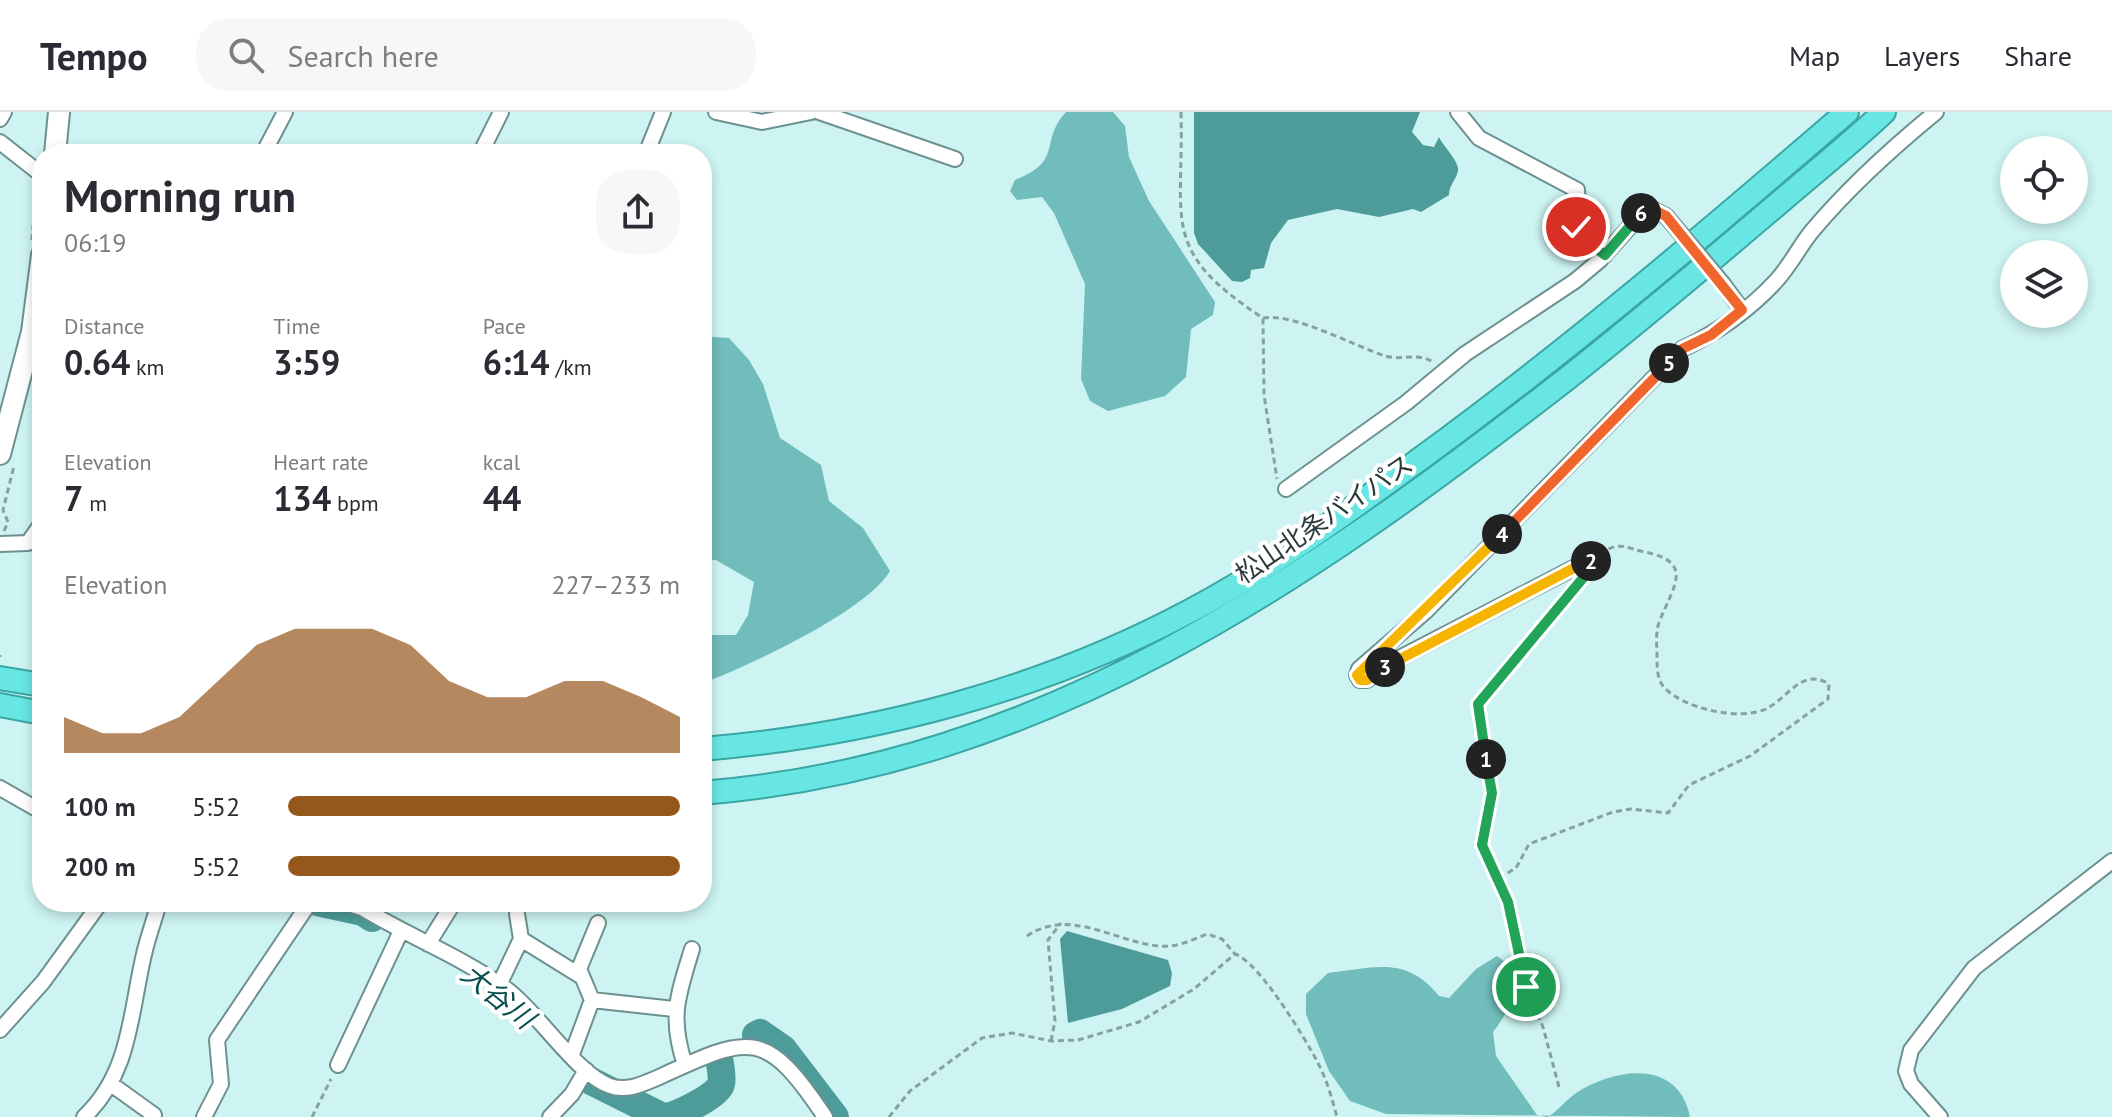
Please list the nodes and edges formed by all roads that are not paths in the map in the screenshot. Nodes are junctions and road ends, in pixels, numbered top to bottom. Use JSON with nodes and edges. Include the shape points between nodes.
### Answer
{"nodes":[{"id":1,"x":4,"y":112,"type":"edge"},
{"id":2,"x":59,"y":112,"type":"edge"},
{"id":3,"x":285,"y":112,"type":"edge"},
{"id":4,"x":501,"y":112,"type":"edge"},
{"id":5,"x":663,"y":112,"type":"edge"},
{"id":6,"x":716,"y":112,"type":"edge"},
{"id":7,"x":811,"y":112,"type":"edge"},
{"id":8,"x":819,"y":112,"type":"edge"},
{"id":9,"x":1458,"y":112,"type":"edge"},
{"id":10,"x":1847,"y":112,"type":"edge"},
{"id":11,"x":1936,"y":112,"type":"edge"},
{"id":12,"x":790,"y":114,"type":"edge"},
{"id":13,"x":1877,"y":114,"type":"edge"},
{"id":14,"x":0,"y":119,"type":"edge"},
{"id":15,"x":0,"y":142,"type":"edge"},
{"id":16,"x":1898,"y":143,"type":"junction"},
{"id":17,"x":56,"y":144,"type":"edge"},
{"id":18,"x":268,"y":144,"type":"edge"},
{"id":19,"x":485,"y":144,"type":"edge"},
{"id":20,"x":650,"y":144,"type":"edge"},
{"id":21,"x":955,"y":159,"type":"dead end"},
{"id":22,"x":32,"y":167,"type":"edge"},
{"id":23,"x":1605,"y":255,"type":"junction"},
{"id":24,"x":1742,"y":310,"type":"junction"},
{"id":25,"x":32,"y":332,"type":"edge"},
{"id":26,"x":0,"y":454,"type":"edge"},
{"id":27,"x":1286,"y":489,"type":"road end"},
{"id":28,"x":32,"y":539,"type":"edge"},
{"id":29,"x":0,"y":544,"type":"edge"},
{"id":30,"x":1593,"y":558,"type":"road end"},
{"id":31,"x":0,"y":678,"type":"edge"},
{"id":32,"x":32,"y":683,"type":"edge"},
{"id":33,"x":0,"y":705,"type":"edge"},
{"id":34,"x":32,"y":711,"type":"edge"},
{"id":35,"x":712,"y":748,"type":"edge"},
{"id":36,"x":0,"y":788,"type":"edge"},
{"id":37,"x":712,"y":792,"type":"edge"},
{"id":38,"x":32,"y":806,"type":"edge"},
{"id":39,"x":2112,"y":861,"type":"edge"},
{"id":40,"x":94,"y":912,"type":"edge"},
{"id":41,"x":156,"y":912,"type":"edge"},
{"id":42,"x":303,"y":912,"type":"edge"},
{"id":43,"x":369,"y":912,"type":"edge"},
{"id":44,"x":448,"y":912,"type":"edge"},
{"id":45,"x":517,"y":914,"type":"dead end"},
{"id":46,"x":598,"y":923,"type":"dead end"},
{"id":47,"x":401,"y":931,"type":"junction"},
{"id":48,"x":521,"y":939,"type":"junction"},
{"id":49,"x":428,"y":944,"type":"junction"},
{"id":50,"x":692,"y":949,"type":"dead end"},
{"id":51,"x":579,"y":975,"type":"junction"},
{"id":52,"x":499,"y":985,"type":"junction"},
{"id":53,"x":592,"y":1000,"type":"junction"},
{"id":54,"x":674,"y":1009,"type":"junction"},
{"id":55,"x":0,"y":1030,"type":"edge"},
{"id":56,"x":572,"y":1054,"type":"junction"},
{"id":57,"x":338,"y":1065,"type":"road end"},
{"id":58,"x":685,"y":1065,"type":"junction"},
{"id":59,"x":586,"y":1070,"type":"junction"},
{"id":60,"x":111,"y":1084,"type":"junction"},
{"id":61,"x":154,"y":1115,"type":"edge"},
{"id":62,"x":84,"y":1117,"type":"edge"},
{"id":63,"x":204,"y":1117,"type":"edge"},
{"id":64,"x":550,"y":1117,"type":"edge"},
{"id":65,"x":825,"y":1117,"type":"edge"},
{"id":66,"x":1940,"y":1117,"type":"edge"}],
"edges":[{"from":1,"to":14,"type":"street"},
{"from":2,"to":17,"type":"main road"},
{"from":3,"to":18,"type":"street"},
{"from":4,"to":19,"type":"street"},
{"from":5,"to":20,"type":"street"},
{"from":6,"to":12,"type":"street","via":[[762,122]]},
{"from":7,"to":12,"type":"street"},
{"from":8,"to":21,"type":"street"},
{"from":9,"to":23,"type":"street","via":[[1479,138],[1577,190],[1576,227]]},
{"from":10,"to":35,"type":"highway","name":"松山北条バイパス","via":[[1496,404],[1279,559],[1189,612],[989,695],[874,726]]},
{"from":11,"to":16,"type":"street"},
{"from":13,"to":16,"type":"street"},
{"from":13,"to":37,"type":"highway","name":"松山北条バイパス","via":[[1625,333],[1511,422],[1383,516],[1206,630],[1107,682],[999,727],[887,762],[779,787]]},
{"from":15,"to":22,"type":"street"},
{"from":16,"to":24,"type":"street","via":[[1811,232],[1777,281]]},
{"from":23,"to":24,"type":"street","bridge":true,"via":[[1631,222],[1654,210],[1666,216]]},
{"from":23,"to":27,"type":"street"},
{"from":24,"to":30,"type":"street","via":[[1711,335],[1682,349],[1357,675],[1367,680],[1390,663]]},
{"from":25,"to":26,"type":"main road"},
{"from":28,"to":29,"type":"street"},
{"from":31,"to":32,"type":"highway"},
{"from":33,"to":34,"type":"highway"},
{"from":36,"to":38,"type":"street"},
{"from":39,"to":66,"type":"street","via":[[1974,968],[1911,1050],[1906,1071],[1911,1084]]},
{"from":40,"to":55,"type":"street"},
{"from":41,"to":60,"type":"street","via":[[126,1048]]},
{"from":42,"to":63,"type":"street","via":[[217,1040],[221,1084]]},
{"from":43,"to":47,"type":"street"},
{"from":44,"to":49,"type":"street"},
{"from":45,"to":48,"type":"street"},
{"from":46,"to":51,"type":"street","via":[[581,956]]},
{"from":47,"to":49,"type":"street"},
{"from":47,"to":57,"type":"street"},
{"from":48,"to":51,"type":"street"},
{"from":48,"to":52,"type":"street"},
{"from":49,"to":52,"type":"street"},
{"from":50,"to":54,"type":"street"},
{"from":51,"to":53,"type":"street"},
{"from":52,"to":56,"type":"street"},
{"from":53,"to":54,"type":"street"},
{"from":53,"to":56,"type":"street"},
{"from":54,"to":58,"type":"street"},
{"from":56,"to":59,"type":"street"},
{"from":58,"to":59,"type":"street","via":[[634,1088],[612,1087]]},
{"from":58,"to":65,"type":"street","via":[[732,1048],[768,1050]]},
{"from":59,"to":64,"type":"street"},
{"from":60,"to":61,"type":"street"},
{"from":60,"to":62,"type":"street"}]}
